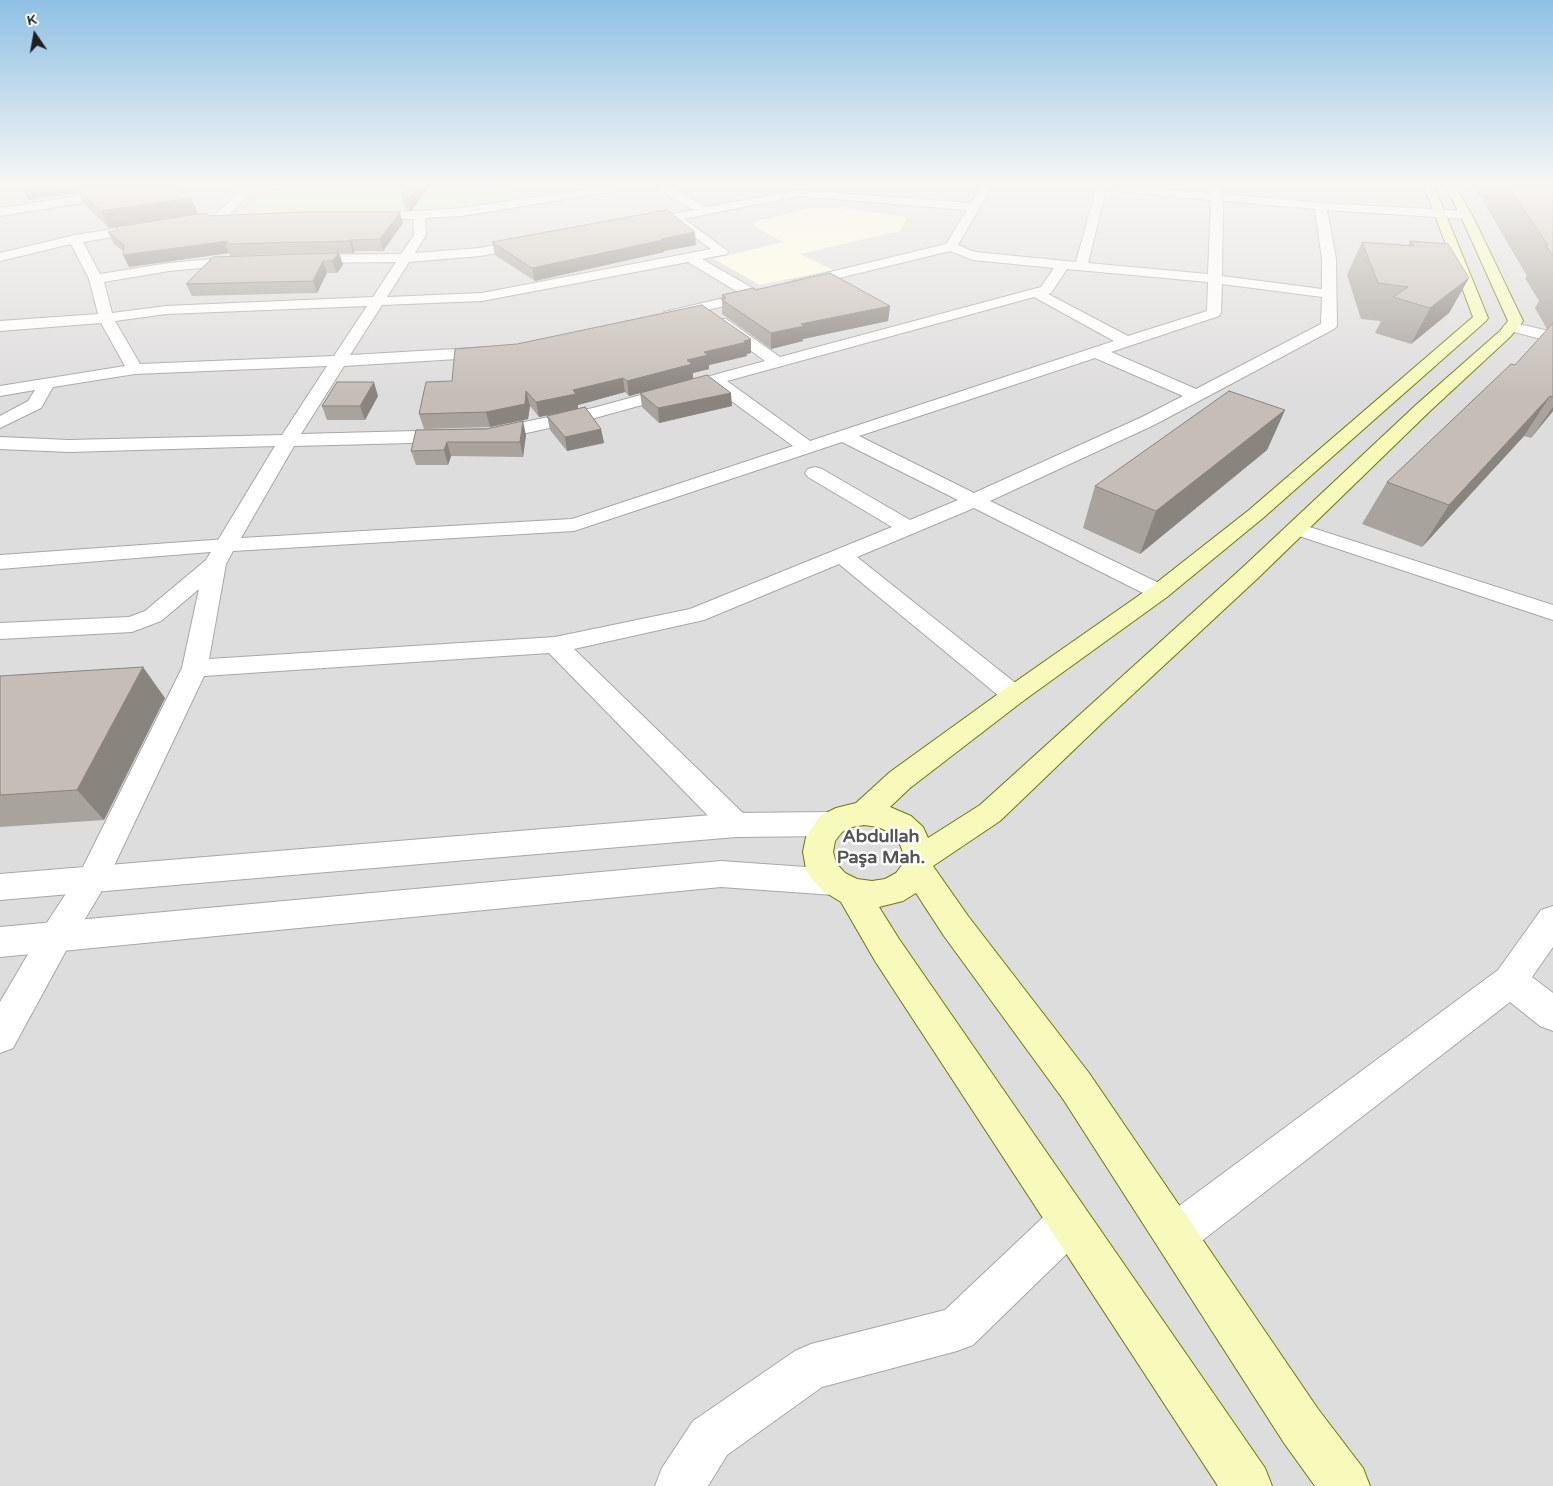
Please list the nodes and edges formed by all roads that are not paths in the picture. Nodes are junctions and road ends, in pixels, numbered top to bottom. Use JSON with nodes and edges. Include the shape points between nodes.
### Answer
{"nodes":[{"id":1,"x":84,"y":255,"type":"edge"},
{"id":2,"x":408,"y":255,"type":"edge"},
{"id":3,"x":439,"y":255,"type":"edge"},
{"id":4,"x":702,"y":255,"type":"edge"},
{"id":5,"x":916,"y":255,"type":"edge"},
{"id":6,"x":971,"y":255,"type":"edge"},
{"id":7,"x":1084,"y":255,"type":"edge"},
{"id":8,"x":1216,"y":255,"type":"edge"},
{"id":9,"x":1333,"y":255,"type":"edge"},
{"id":10,"x":1451,"y":255,"type":"edge"},
{"id":11,"x":1485,"y":255,"type":"edge"},
{"id":12,"x":406,"y":258,"type":"junction"},
{"id":13,"x":690,"y":258,"type":"junction"},
{"id":14,"x":256,"y":260,"type":"edge"},
{"id":15,"x":286,"y":260,"type":"edge"},
{"id":16,"x":1063,"y":264,"type":"junction"},
{"id":17,"x":1081,"y":266,"type":"junction"},
{"id":18,"x":96,"y":279,"type":"junction"},
{"id":19,"x":1215,"y":279,"type":"junction"},
{"id":20,"x":1036,"y":293,"type":"junction"},
{"id":21,"x":1330,"y":294,"type":"junction"},
{"id":22,"x":754,"y":295,"type":"junction"},
{"id":23,"x":377,"y":302,"type":"junction"},
{"id":24,"x":701,"y":308,"type":"junction"},
{"id":25,"x":106,"y":318,"type":"junction"},
{"id":26,"x":657,"y":318,"type":"edge"},
{"id":27,"x":0,"y":326,"type":"edge"},
{"id":28,"x":1511,"y":327,"type":"junction"},
{"id":29,"x":1553,"y":337,"type":"edge"},
{"id":30,"x":1127,"y":342,"type":"junction"},
{"id":31,"x":503,"y":351,"type":"edge"},
{"id":32,"x":1096,"y":352,"type":"junction"},
{"id":33,"x":339,"y":361,"type":"junction"},
{"id":34,"x":777,"y":362,"type":"junction"},
{"id":35,"x":135,"y":369,"type":"junction"},
{"id":36,"x":714,"y":380,"type":"junction"},
{"id":37,"x":47,"y":384,"type":"junction"},
{"id":38,"x":0,"y":391,"type":"edge"},
{"id":39,"x":1196,"y":395,"type":"junction"},
{"id":40,"x":0,"y":423,"type":"edge"},
{"id":41,"x":844,"y":436,"type":"junction"},
{"id":42,"x":288,"y":440,"type":"junction"},
{"id":43,"x":0,"y":443,"type":"edge"},
{"id":44,"x":808,"y":448,"type":"junction"},
{"id":45,"x":815,"y":473,"type":"dead end"},
{"id":46,"x":973,"y":501,"type":"junction"},
{"id":47,"x":908,"y":528,"type":"junction"},
{"id":48,"x":1297,"y":529,"type":"junction"},
{"id":49,"x":221,"y":554,"type":"junction"},
{"id":50,"x":842,"y":555,"type":"junction"},
{"id":51,"x":0,"y":562,"type":"edge"},
{"id":52,"x":1159,"y":592,"type":"junction"},
{"id":53,"x":1553,"y":613,"type":"edge"},
{"id":54,"x":0,"y":631,"type":"edge"},
{"id":55,"x":555,"y":645,"type":"junction"},
{"id":56,"x":195,"y":668,"type":"junction"},
{"id":57,"x":1014,"y":695,"type":"junction"},
{"id":58,"x":864,"y":813,"type":"junction"},
{"id":59,"x":831,"y":824,"type":"junction"},
{"id":60,"x":736,"y":825,"type":"junction"},
{"id":61,"x":917,"y":864,"type":"junction"},
{"id":62,"x":92,"y":880,"type":"junction"},
{"id":63,"x":0,"y":887,"type":"edge"},
{"id":64,"x":843,"y":887,"type":"junction"},
{"id":65,"x":1553,"y":920,"type":"edge"},
{"id":66,"x":56,"y":937,"type":"junction"},
{"id":67,"x":0,"y":942,"type":"edge"},
{"id":68,"x":1510,"y":981,"type":"junction"},
{"id":69,"x":1553,"y":1014,"type":"edge"},
{"id":70,"x":0,"y":1036,"type":"edge"},
{"id":71,"x":1070,"y":1222,"type":"junction"},
{"id":72,"x":1174,"y":1235,"type":"junction"},
{"id":73,"x":680,"y":1486,"type":"edge"},
{"id":74,"x":1247,"y":1486,"type":"edge"},
{"id":75,"x":1345,"y":1486,"type":"edge"}],
"edges":[{"from":1,"to":18,"type":"street"},
{"from":2,"to":12,"type":"street"},
{"from":3,"to":12,"type":"street"},
{"from":4,"to":13,"type":"street"},
{"from":5,"to":22,"type":"street"},
{"from":6,"to":16,"type":"street"},
{"from":7,"to":17,"type":"street"},
{"from":8,"to":19,"type":"street"},
{"from":9,"to":21,"type":"street"},
{"from":10,"to":52,"type":"main road","via":[[1455,272],[1481,318],[1256,514]]},
{"from":11,"to":28,"type":"main road","via":[[1516,320]]},
{"from":12,"to":15,"type":"street"},
{"from":12,"to":23,"type":"street"},
{"from":13,"to":22,"type":"street"},
{"from":13,"to":23,"type":"street","via":[[482,297]]},
{"from":14,"to":18,"type":"street","via":[[169,267]]},
{"from":16,"to":17,"type":"street"},
{"from":16,"to":20,"type":"street","via":[[1046,290]]},
{"from":17,"to":19,"type":"street"},
{"from":18,"to":25,"type":"street"},
{"from":19,"to":21,"type":"street"},
{"from":19,"to":30,"type":"street","via":[[1214,313]]},
{"from":20,"to":30,"type":"street"},
{"from":20,"to":34,"type":"street"},
{"from":21,"to":39,"type":"street","via":[[1329,326]]},
{"from":22,"to":24,"type":"street"},
{"from":23,"to":25,"type":"street","via":[[166,310]]},
{"from":23,"to":33,"type":"street"},
{"from":24,"to":26,"type":"street"},
{"from":24,"to":34,"type":"street"},
{"from":25,"to":27,"type":"street"},
{"from":25,"to":35,"type":"street"},
{"from":28,"to":29,"type":"street"},
{"from":28,"to":48,"type":"main road"},
{"from":30,"to":32,"type":"street"},
{"from":31,"to":33,"type":"street"},
{"from":32,"to":39,"type":"street"},
{"from":32,"to":41,"type":"street"},
{"from":33,"to":35,"type":"street"},
{"from":33,"to":42,"type":"street"},
{"from":34,"to":36,"type":"street"},
{"from":35,"to":37,"type":"street"},
{"from":36,"to":42,"type":"street","via":[[595,413],[490,435]]},
{"from":36,"to":44,"type":"street"},
{"from":37,"to":38,"type":"street"},
{"from":37,"to":40,"type":"street","via":[[35,404]]},
{"from":39,"to":46,"type":"street"},
{"from":41,"to":44,"type":"street"},
{"from":41,"to":46,"type":"street"},
{"from":42,"to":43,"type":"street","via":[[69,446]]},
{"from":42,"to":49,"type":"street"},
{"from":44,"to":49,"type":"street","via":[[574,526]]},
{"from":45,"to":47,"type":"street"},
{"from":46,"to":47,"type":"street"},
{"from":46,"to":52,"type":"street"},
{"from":47,"to":50,"type":"street"},
{"from":48,"to":53,"type":"street"},
{"from":48,"to":61,"type":"main road","via":[[990,813]]},
{"from":49,"to":51,"type":"street"},
{"from":49,"to":54,"type":"street","via":[[153,616],[132,624]]},
{"from":49,"to":56,"type":"street"},
{"from":50,"to":55,"type":"street","via":[[696,615]]},
{"from":50,"to":57,"type":"street"},
{"from":52,"to":57,"type":"main road"},
{"from":55,"to":56,"type":"street"},
{"from":55,"to":60,"type":"street"},
{"from":56,"to":62,"type":"street"},
{"from":57,"to":58,"type":"main road","via":[[900,780]]},
{"from":58,"to":59,"type":"main road","via":[[846,816]]},
{"from":58,"to":61,"type":"main road","via":[[883,816],[900,824],[912,836],[918,852]]},
{"from":59,"to":60,"type":"street"},
{"from":59,"to":64,"type":"main road","via":[[821,837],[818,852],[822,869]]},
{"from":60,"to":62,"type":"street"},
{"from":61,"to":64,"type":"main road","via":[[907,882],[892,891],[872,895]]},
{"from":61,"to":72,"type":"main road","via":[[956,926],[1076,1086]]},
{"from":62,"to":63,"type":"street"},
{"from":62,"to":66,"type":"street"},
{"from":64,"to":66,"type":"street","via":[[721,874]]},
{"from":64,"to":71,"type":"main road"},
{"from":65,"to":68,"type":"street"},
{"from":66,"to":67,"type":"street"},
{"from":66,"to":70,"type":"street"},
{"from":68,"to":69,"type":"street"},
{"from":68,"to":72,"type":"street"},
{"from":71,"to":73,"type":"street","via":[[957,1329],[811,1367],[710,1438]]},
{"from":71,"to":74,"type":"main road"},
{"from":72,"to":75,"type":"main road","via":[[1301,1426]]}]}
